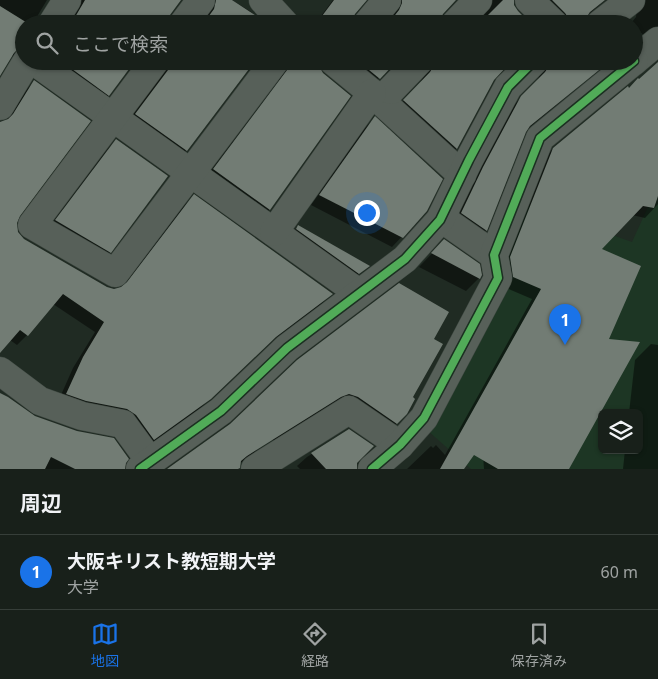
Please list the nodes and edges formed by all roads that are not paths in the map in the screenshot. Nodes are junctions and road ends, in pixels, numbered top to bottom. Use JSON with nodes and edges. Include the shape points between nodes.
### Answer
{"nodes":[{"id":1,"x":67,"y":0,"type":"edge"},
{"id":2,"x":201,"y":0,"type":"edge"},
{"id":3,"x":263,"y":0,"type":"edge"},
{"id":4,"x":387,"y":0,"type":"edge"},
{"id":5,"x":478,"y":0,"type":"edge"},
{"id":6,"x":529,"y":0,"type":"edge"},
{"id":7,"x":631,"y":0,"type":"edge"},
{"id":8,"x":58,"y":15,"type":"edge"},
{"id":9,"x":190,"y":15,"type":"edge"},
{"id":10,"x":277,"y":15,"type":"edge"},
{"id":11,"x":374,"y":15,"type":"edge"},
{"id":12,"x":464,"y":15,"type":"edge"},
{"id":13,"x":545,"y":15,"type":"edge"},
{"id":14,"x":612,"y":15,"type":"edge"},
{"id":15,"x":658,"y":41,"type":"edge"},
{"id":16,"x":643,"y":54,"type":"edge"},
{"id":17,"x":22,"y":70,"type":"edge"},
{"id":18,"x":46,"y":70,"type":"edge"},
{"id":19,"x":148,"y":70,"type":"edge"},
{"id":20,"x":268,"y":70,"type":"edge"},
{"id":21,"x":348,"y":70,"type":"edge"},
{"id":22,"x":408,"y":70,"type":"edge"},
{"id":23,"x":525,"y":70,"type":"edge"},
{"id":24,"x":623,"y":70,"type":"edge"},
{"id":25,"x":382,"y":91,"type":"junction"},
{"id":26,"x":0,"y":106,"type":"edge"},
{"id":27,"x":113,"y":118,"type":"junction"},
{"id":28,"x":191,"y":173,"type":"junction"},
{"id":29,"x":462,"y":175,"type":"junction"},
{"id":30,"x":441,"y":218,"type":"junction"},
{"id":31,"x":274,"y":232,"type":"junction"},
{"id":32,"x":494,"y":255,"type":"junction"},
{"id":33,"x":359,"y":293,"type":"junction"},
{"id":34,"x":0,"y":372,"type":"edge"},
{"id":35,"x":400,"y":445,"type":"junction"},
{"id":36,"x":145,"y":465,"type":"edge"},
{"id":37,"x":255,"y":469,"type":"edge"},
{"id":38,"x":372,"y":469,"type":"edge"}],
"edges":[{"from":1,"to":8,"type":"street"},
{"from":2,"to":9,"type":"street"},
{"from":3,"to":10,"type":"street"},
{"from":4,"to":11,"type":"street"},
{"from":5,"to":12,"type":"street"},
{"from":6,"to":13,"type":"street"},
{"from":7,"to":14,"type":"street"},
{"from":15,"to":16,"type":"street"},
{"from":17,"to":26,"type":"street"},
{"from":18,"to":27,"type":"street"},
{"from":19,"to":27,"type":"street"},
{"from":20,"to":28,"type":"street"},
{"from":21,"to":25,"type":"street"},
{"from":22,"to":25,"type":"street"},
{"from":23,"to":29,"type":"street","via":[[508,86]]},
{"from":24,"to":32,"type":"street","via":[[540,138]]},
{"from":25,"to":29,"type":"street"},
{"from":25,"to":31,"type":"street"},
{"from":27,"to":28,"type":"street"},
{"from":27,"to":28,"type":"street","via":[[32,225],[115,273]]},
{"from":28,"to":31,"type":"street"},
{"from":29,"to":30,"type":"street"},
{"from":30,"to":32,"type":"street"},
{"from":30,"to":33,"type":"street","via":[[405,259]]},
{"from":31,"to":33,"type":"street"},
{"from":32,"to":35,"type":"street","via":[[498,278],[424,418]]},
{"from":33,"to":36,"type":"street","via":[[287,348],[221,411]]},
{"from":34,"to":36,"type":"street","via":[[40,401],[82,416],[123,424]]},
{"from":35,"to":37,"type":"street","via":[[349,410]]},
{"from":35,"to":38,"type":"street"}]}
